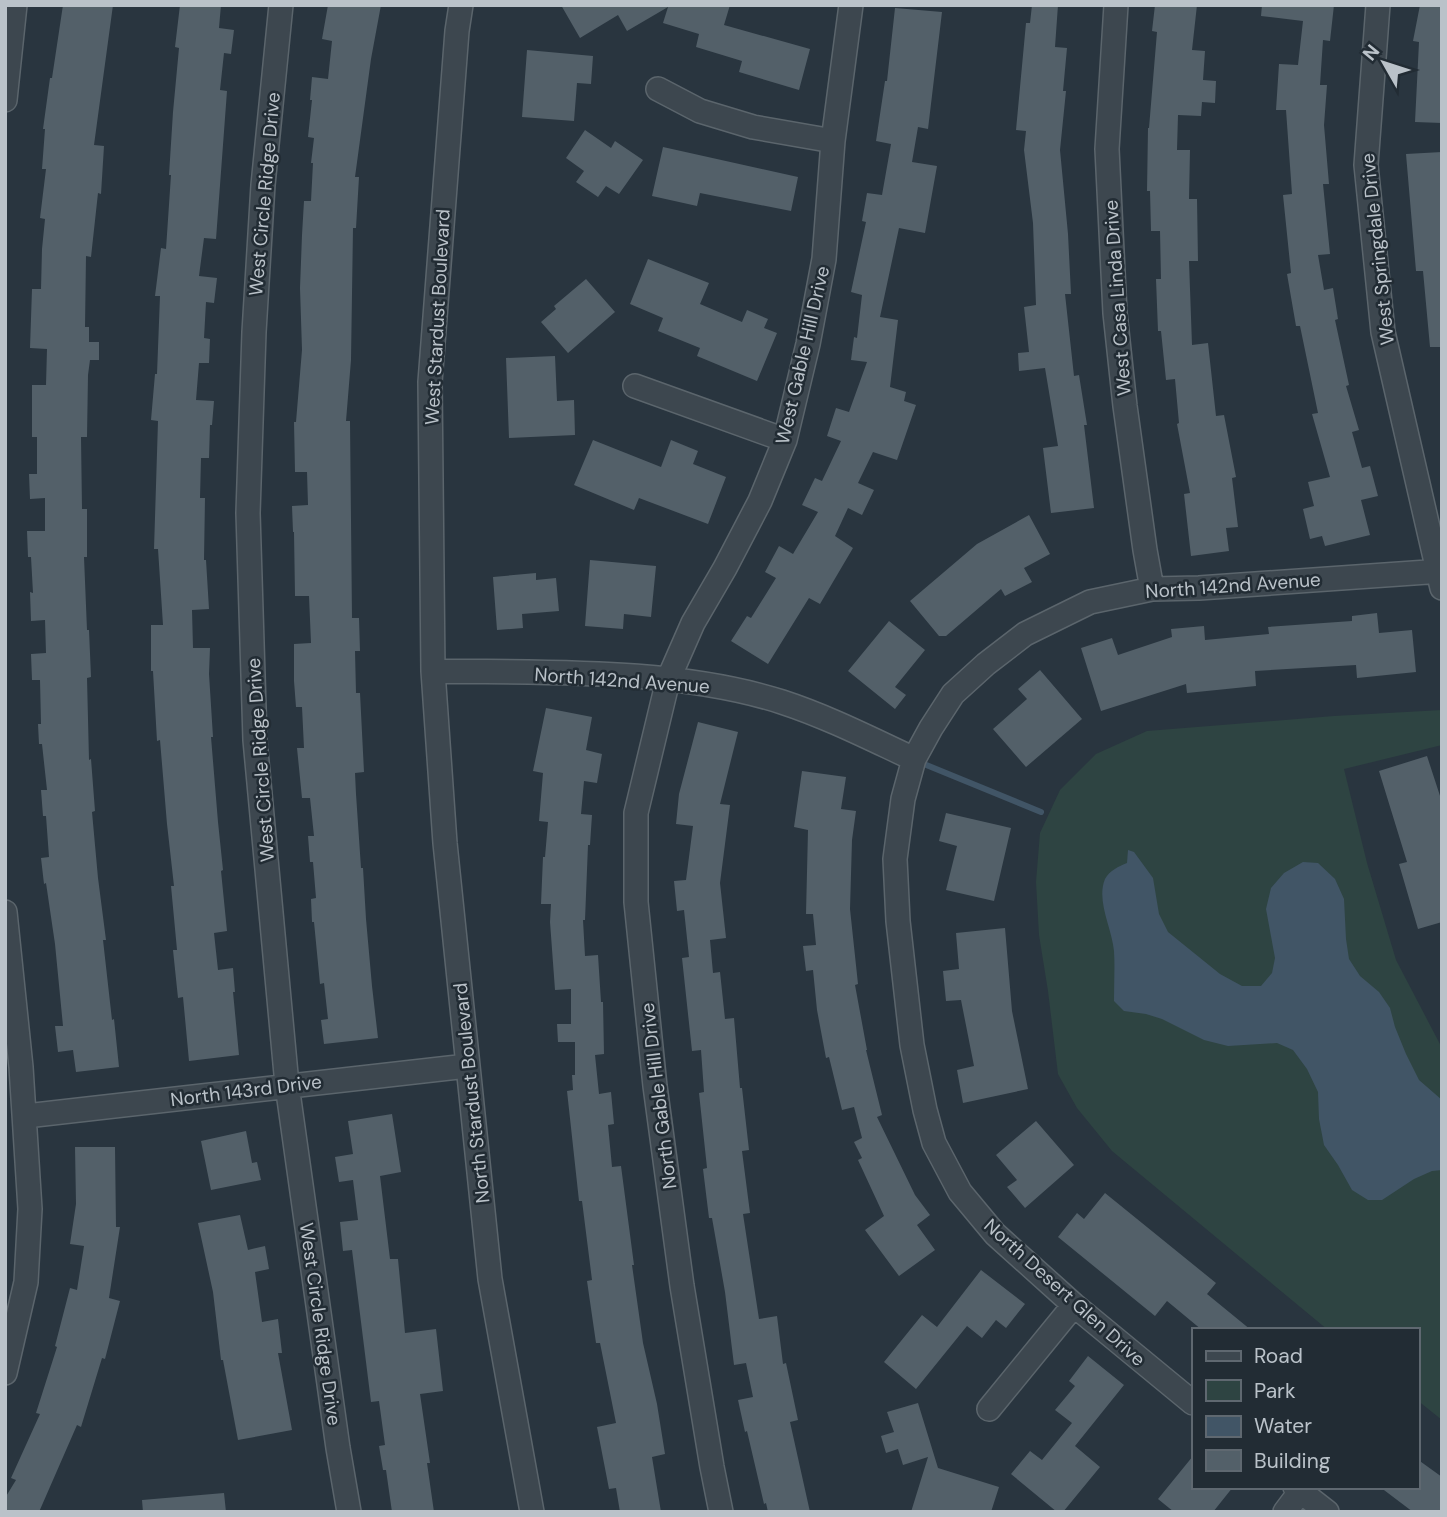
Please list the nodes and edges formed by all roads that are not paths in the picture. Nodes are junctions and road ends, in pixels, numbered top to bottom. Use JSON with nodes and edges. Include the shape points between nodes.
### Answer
{"nodes":[{"id":1,"x":15,"y":5,"type":"edge"},
{"id":2,"x":281,"y":5,"type":"edge"},
{"id":3,"x":461,"y":5,"type":"edge"},
{"id":4,"x":850,"y":5,"type":"edge"},
{"id":5,"x":1115,"y":5,"type":"edge"},
{"id":6,"x":1378,"y":5,"type":"edge"},
{"id":7,"x":658,"y":89,"type":"dead end"},
{"id":8,"x":5,"y":100,"type":"edge"},
{"id":9,"x":833,"y":141,"type":"junction"},
{"id":10,"x":635,"y":386,"type":"dead end"},
{"id":11,"x":785,"y":440,"type":"junction"},
{"id":12,"x":1440,"y":576,"type":"edge"},
{"id":13,"x":1152,"y":589,"type":"junction"},
{"id":14,"x":433,"y":671,"type":"junction"},
{"id":15,"x":668,"y":680,"type":"junction"},
{"id":16,"x":914,"y":760,"type":"junction"},
{"id":17,"x":5,"y":912,"type":"edge"},
{"id":18,"x":467,"y":1066,"type":"junction"},
{"id":19,"x":287,"y":1085,"type":"junction"},
{"id":20,"x":26,"y":1116,"type":"junction"},
{"id":21,"x":1074,"y":1304,"type":"junction"},
{"id":22,"x":5,"y":1373,"type":"edge"},
{"id":23,"x":1192,"y":1402,"type":"edge"},
{"id":24,"x":989,"y":1409,"type":"dead end"},
{"id":25,"x":1297,"y":1490,"type":"edge"},
{"id":26,"x":349,"y":1512,"type":"edge"},
{"id":27,"x":533,"y":1512,"type":"edge"},
{"id":28,"x":721,"y":1512,"type":"edge"},
{"id":29,"x":1285,"y":1512,"type":"edge"},
{"id":30,"x":1327,"y":1512,"type":"edge"}],
"edges":[{"from":1,"to":8,"type":"street"},
{"from":2,"to":19,"type":"street","name":"West Circle Ridge Drive","via":[[263,185],[248,513],[255,740]]},
{"from":3,"to":14,"type":"street","name":"West Stardust Boulevard","via":[[430,382]]},
{"from":4,"to":9,"type":"street","name":"West Gable Hill Drive"},
{"from":5,"to":13,"type":"street","name":"West Casa Linda Drive","via":[[1107,149],[1115,313]]},
{"from":6,"to":12,"type":"street","name":"West Springdale Drive","via":[[1366,165],[1383,332]]},
{"from":7,"to":9,"type":"street","via":[[700,111],[753,127]]},
{"from":9,"to":11,"type":"street","name":"West Gable Hill Drive","via":[[824,259]]},
{"from":10,"to":11,"type":"street"},
{"from":11,"to":15,"type":"street","name":"West Gable Hill Drive","via":[[760,501],[693,622]]},
{"from":12,"to":13,"type":"street","name":"North 142nd Avenue"},
{"from":13,"to":16,"type":"street","name":"North 142nd Avenue","via":[[1090,602],[1026,634],[953,694]]},
{"from":14,"to":15,"type":"street","name":"North 142nd Avenue"},
{"from":14,"to":18,"type":"street","name":"North Stardust Boulevard"},
{"from":15,"to":16,"type":"street","name":"North 142nd Avenue","via":[[723,687],[781,702],[825,717]]},
{"from":15,"to":28,"type":"street","name":"North Gable Hill Drive","via":[[636,813],[636,902],[654,1086],[680,1273]]},
{"from":16,"to":21,"type":"street","name":"North Desert Glen Drive","via":[[895,859],[898,921],[912,1045],[934,1143],[960,1192],[995,1234]]},
{"from":17,"to":20,"type":"street"},
{"from":18,"to":19,"type":"street","name":"North 143rd Drive"},
{"from":18,"to":27,"type":"street","name":"North Stardust Boulevard","via":[[491,1279]]},
{"from":19,"to":20,"type":"street","name":"North 143rd Drive"},
{"from":19,"to":26,"type":"street","name":"West Circle Ridge Drive"},
{"from":20,"to":22,"type":"street","via":[[30,1209],[26,1282]]},
{"from":21,"to":23,"type":"street","name":"North Desert Glen Drive"},
{"from":21,"to":24,"type":"street"},
{"from":25,"to":29,"type":"street"},
{"from":25,"to":30,"type":"street"}]}
